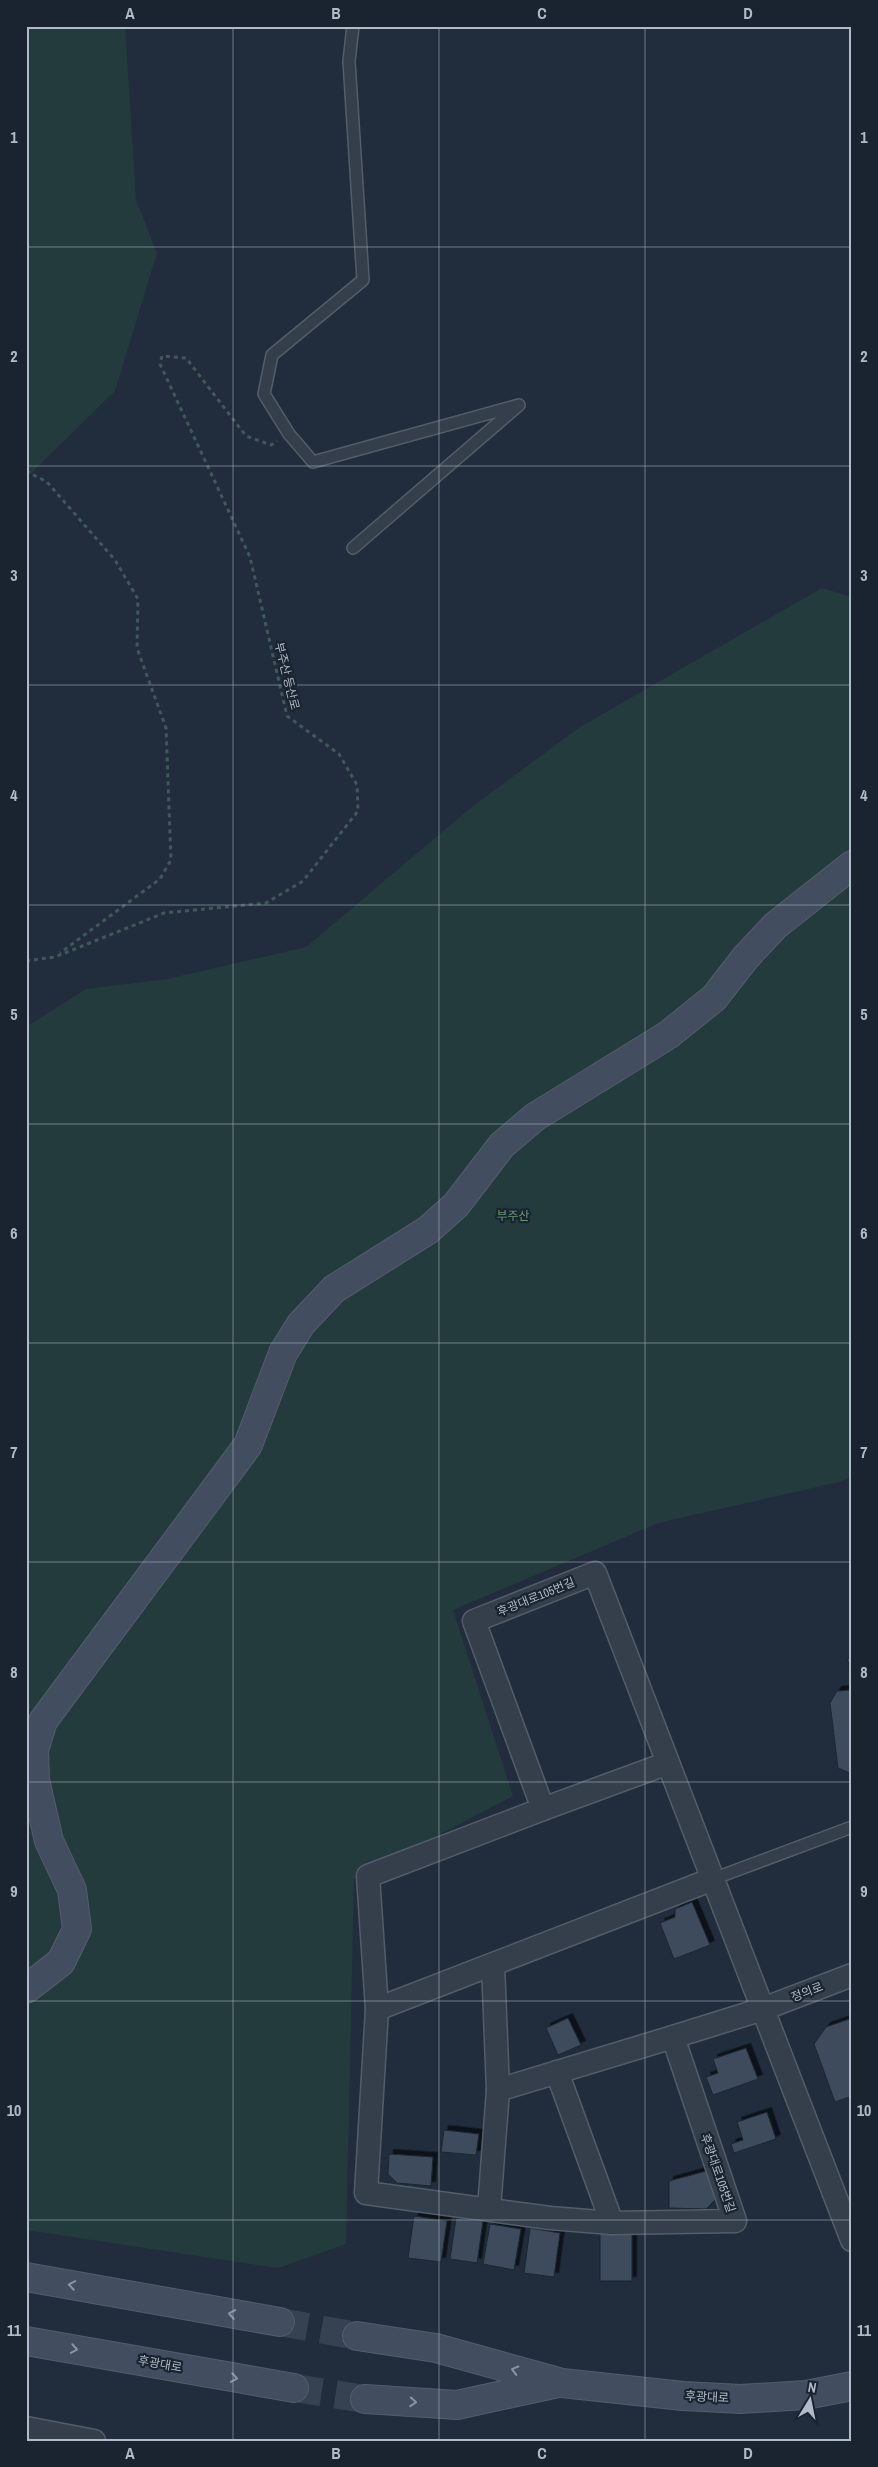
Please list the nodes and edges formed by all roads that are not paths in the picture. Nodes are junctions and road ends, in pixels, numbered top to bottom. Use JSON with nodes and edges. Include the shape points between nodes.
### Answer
{"nodes":[{"id":1,"x":353,"y":26,"type":"edge"},
{"id":2,"x":353,"y":548,"type":"dead end"},
{"id":3,"x":852,"y":865,"type":"edge"},
{"id":4,"x":668,"y":1763,"type":"junction"},
{"id":5,"x":543,"y":1809,"type":"junction"},
{"id":6,"x":852,"y":1827,"type":"edge"},
{"id":7,"x":713,"y":1879,"type":"junction"},
{"id":8,"x":493,"y":1965,"type":"junction"},
{"id":9,"x":852,"y":1975,"type":"edge"},
{"id":10,"x":26,"y":1989,"type":"edge"},
{"id":11,"x":378,"y":2009,"type":"junction"},
{"id":12,"x":763,"y":2009,"type":"junction"},
{"id":13,"x":673,"y":2037,"type":"junction"},
{"id":14,"x":557,"y":2072,"type":"junction"},
{"id":15,"x":498,"y":2090,"type":"junction"},
{"id":16,"x":489,"y":2209,"type":"junction"},
{"id":17,"x":612,"y":2223,"type":"junction"},
{"id":18,"x":852,"y":2240,"type":"edge"},
{"id":19,"x":26,"y":2277,"type":"edge"},
{"id":20,"x":280,"y":2322,"type":"tunnel mouth"},
{"id":21,"x":357,"y":2336,"type":"tunnel mouth"},
{"id":22,"x":26,"y":2341,"type":"edge"},
{"id":23,"x":562,"y":2383,"type":"junction"},
{"id":24,"x":852,"y":2386,"type":"edge"},
{"id":25,"x":294,"y":2388,"type":"tunnel mouth"},
{"id":26,"x":365,"y":2399,"type":"tunnel mouth"},
{"id":27,"x":26,"y":2428,"type":"edge"},
{"id":28,"x":94,"y":2441,"type":"edge"}],
"edges":[{"from":1,"to":2,"type":"lane","via":[[349,61],[363,280],[272,356],[264,394],[289,434],[313,462],[519,405]]},
{"from":3,"to":10,"type":"street","via":[[776,925],[714,998],[668,1035],[535,1117],[502,1145],[456,1205],[428,1230],[334,1289],[301,1324],[283,1353],[248,1445],[42,1721],[34,1750],[35,1780],[50,1840],[72,1890],[77,1929],[61,1962]]},
{"from":4,"to":5,"type":"street","name":"후광대로105번길"},
{"from":4,"to":5,"type":"street","name":"후광대로105번길","via":[[595,1573],[474,1621]]},
{"from":4,"to":7,"type":"street","name":"후광대로105번길"},
{"from":5,"to":11,"type":"street","name":"후광대로105번길","via":[[368,1876]]},
{"from":6,"to":7,"type":"lane"},
{"from":7,"to":8,"type":"street"},
{"from":7,"to":12,"type":"street","name":"후광대로105번길"},
{"from":8,"to":11,"type":"street"},
{"from":8,"to":15,"type":"street"},
{"from":9,"to":12,"type":"street","name":"정의로"},
{"from":11,"to":16,"type":"street","name":"후광대로105번길","via":[[366,2193]]},
{"from":12,"to":13,"type":"street"},
{"from":12,"to":18,"type":"street","name":"후광대로105번길"},
{"from":13,"to":14,"type":"street"},
{"from":13,"to":17,"type":"street","name":"후광대로105번길","via":[[735,2220]]},
{"from":14,"to":15,"type":"street"},
{"from":14,"to":17,"type":"street"},
{"from":15,"to":16,"type":"street"},
{"from":16,"to":17,"type":"street","name":"후광대로105번길"},
{"from":20,"to":19,"type":"street","one_way":true},
{"from":23,"to":21,"type":"street","name":"후광대로","one_way":true,"via":[[436,2348]]},
{"from":22,"to":25,"type":"street","name":"후광대로","one_way":true},
{"from":23,"to":24,"type":"street","name":"후광대로","via":[[741,2399],[806,2395]]},
{"from":26,"to":23,"type":"street","name":"후광대로","one_way":true,"via":[[457,2405]]},
{"from":27,"to":28,"type":"street"}]}
